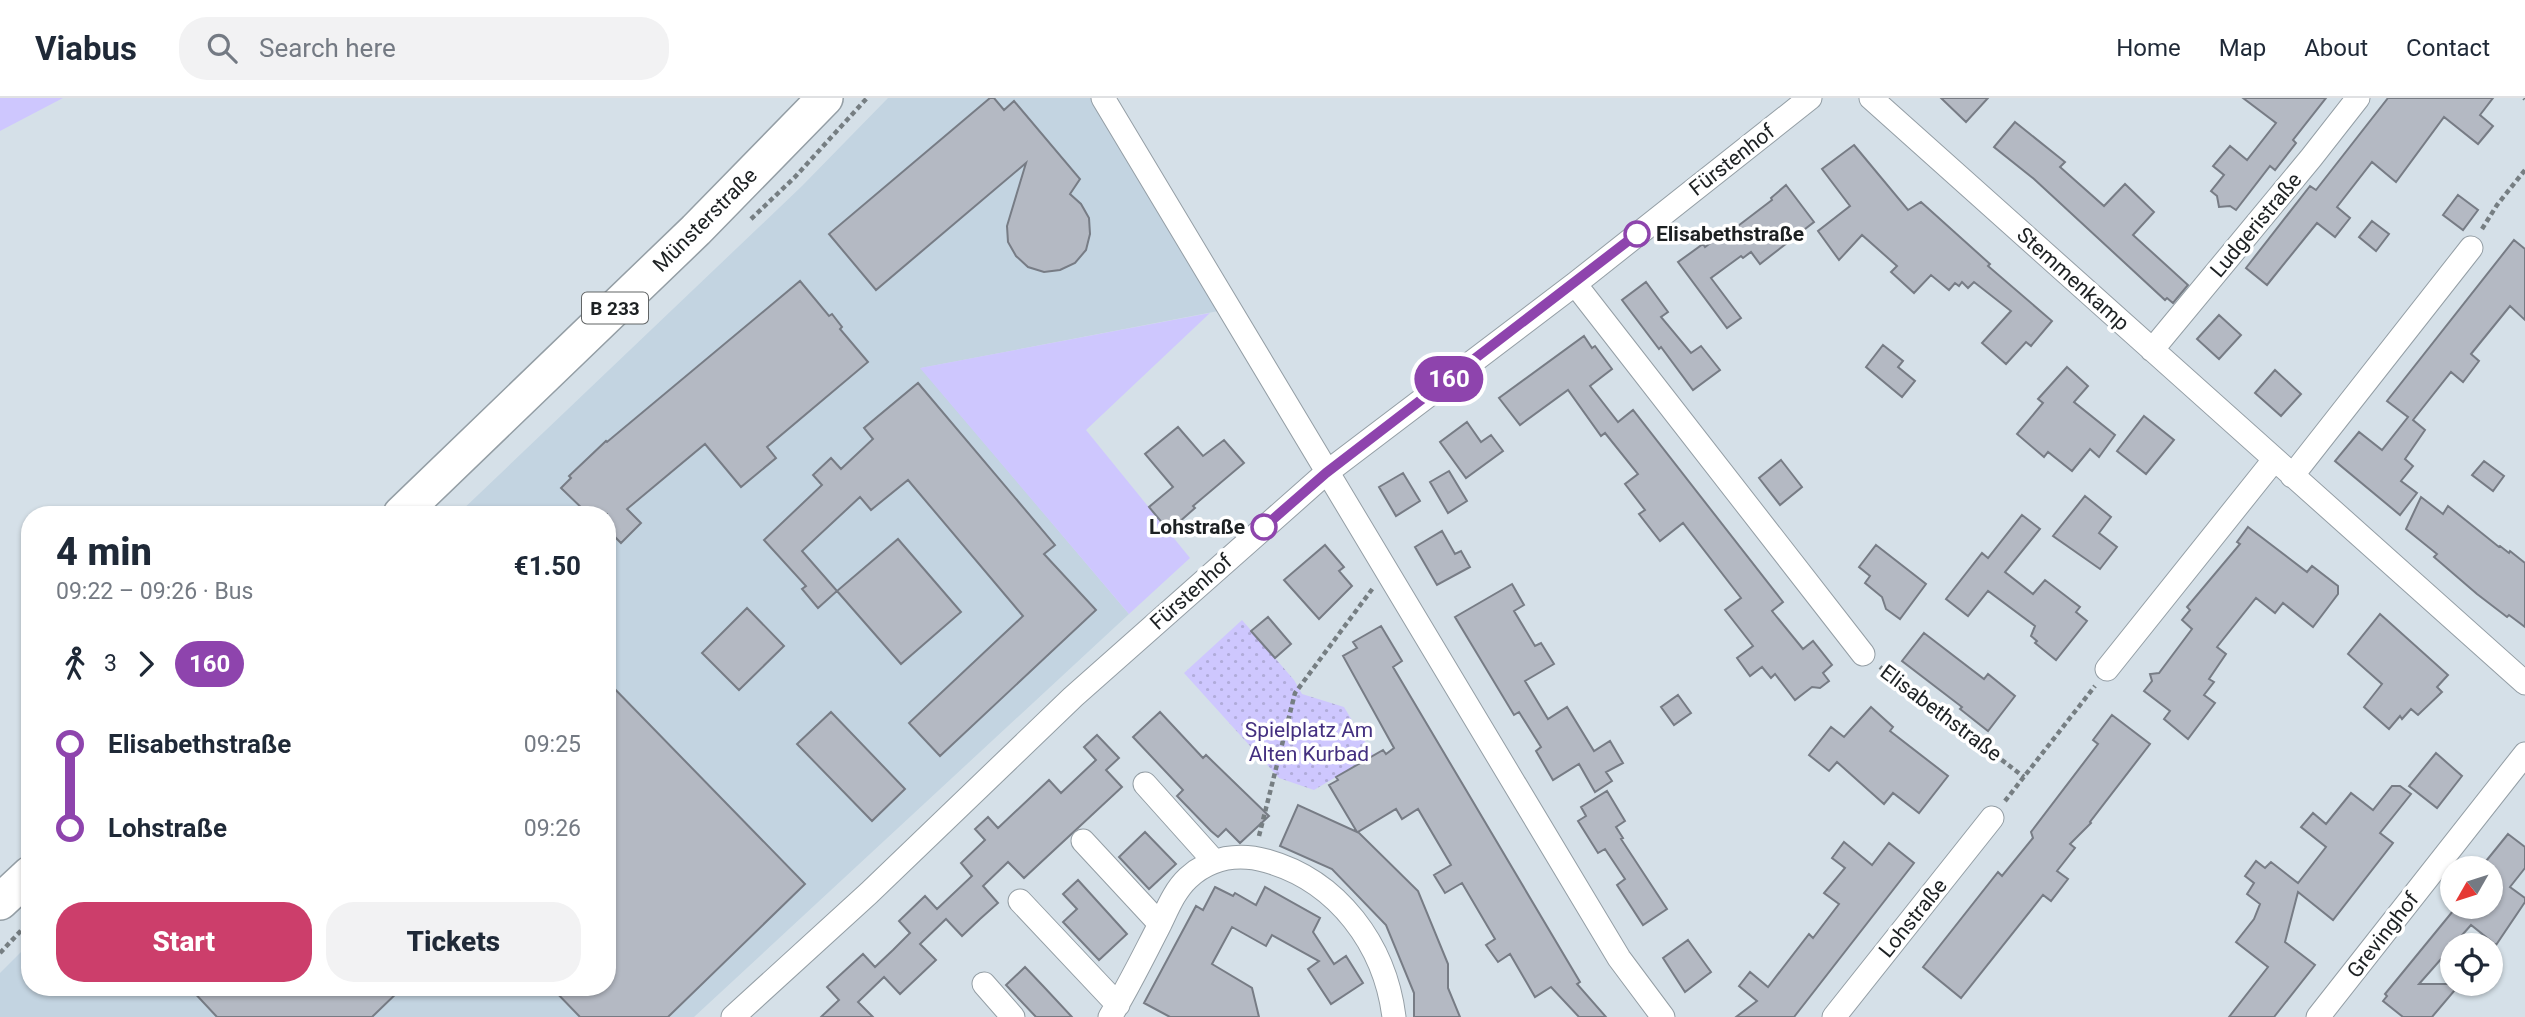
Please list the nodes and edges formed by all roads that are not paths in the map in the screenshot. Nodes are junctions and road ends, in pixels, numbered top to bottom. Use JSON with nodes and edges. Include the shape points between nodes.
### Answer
{"nodes":[{"id":1,"x":825,"y":98,"type":"edge"},
{"id":2,"x":1103,"y":98,"type":"edge"},
{"id":3,"x":1810,"y":98,"type":"edge"},
{"id":4,"x":1871,"y":98,"type":"edge"},
{"id":5,"x":2358,"y":98,"type":"edge"},
{"id":6,"x":2471,"y":248,"type":"road end"},
{"id":7,"x":1574,"y":284,"type":"junction"},
{"id":8,"x":2152,"y":350,"type":"junction"},
{"id":9,"x":2274,"y":460,"type":"junction"},
{"id":10,"x":1326,"y":473,"type":"junction"},
{"id":11,"x":2292,"y":476,"type":"junction"},
{"id":12,"x":409,"y":506,"type":"edge"},
{"id":13,"x":1863,"y":654,"type":"road end"},
{"id":14,"x":2107,"y":669,"type":"road end"},
{"id":15,"x":2525,"y":683,"type":"edge"},
{"id":16,"x":2525,"y":754,"type":"edge"},
{"id":17,"x":1145,"y":784,"type":"dead end"},
{"id":18,"x":1992,"y":818,"type":"road end"},
{"id":19,"x":1083,"y":841,"type":"dead end"},
{"id":20,"x":1214,"y":861,"type":"junction"},
{"id":21,"x":21,"y":882,"type":"edge"},
{"id":22,"x":1020,"y":901,"type":"dead end"},
{"id":23,"x":0,"y":902,"type":"edge"},
{"id":24,"x":1160,"y":924,"type":"junction"},
{"id":25,"x":984,"y":984,"type":"dead end"},
{"id":26,"x":1114,"y":1011,"type":"edge"},
{"id":27,"x":733,"y":1017,"type":"edge"},
{"id":28,"x":1013,"y":1017,"type":"edge"},
{"id":29,"x":1394,"y":1017,"type":"edge"},
{"id":30,"x":1663,"y":1017,"type":"edge"},
{"id":31,"x":1834,"y":1017,"type":"edge"},
{"id":32,"x":2318,"y":1017,"type":"edge"}],
"edges":[{"from":1,"to":12,"type":"main road","name":"Münsterstraße","number":"B 233","via":[[696,230]]},
{"from":2,"to":10,"type":"street"},
{"from":3,"to":7,"type":"street","name":"Fürstenhof"},
{"from":4,"to":8,"type":"street","name":"Stemmenkamp"},
{"from":5,"to":8,"type":"street","name":"Ludgeristraße"},
{"from":6,"to":11,"type":"street"},
{"from":7,"to":10,"type":"street","name":"Fürstenhof"},
{"from":7,"to":13,"type":"street","name":"Elisabethstraße"},
{"from":8,"to":9,"type":"street","name":"Stemmenkamp"},
{"from":9,"to":11,"type":"street","name":"Stemmenkamp"},
{"from":9,"to":14,"type":"street"},
{"from":10,"to":27,"type":"street","name":"Fürstenhof","via":[[1073,697]]},
{"from":10,"to":30,"type":"street","via":[[1619,958]]},
{"from":11,"to":15,"type":"street","name":"Stemmenkamp"},
{"from":16,"to":32,"type":"street","name":"Grevinghof"},
{"from":17,"to":20,"type":"street"},
{"from":18,"to":31,"type":"street","name":"Lohstraße"},
{"from":19,"to":24,"type":"street"},
{"from":20,"to":24,"type":"street","via":[[1178,888]]},
{"from":20,"to":29,"type":"street","via":[[1253,857],[1297,872],[1336,898],[1375,953]]},
{"from":21,"to":23,"type":"main road"},
{"from":22,"to":26,"type":"street"},
{"from":24,"to":26,"type":"street"},
{"from":25,"to":28,"type":"street"}]}
